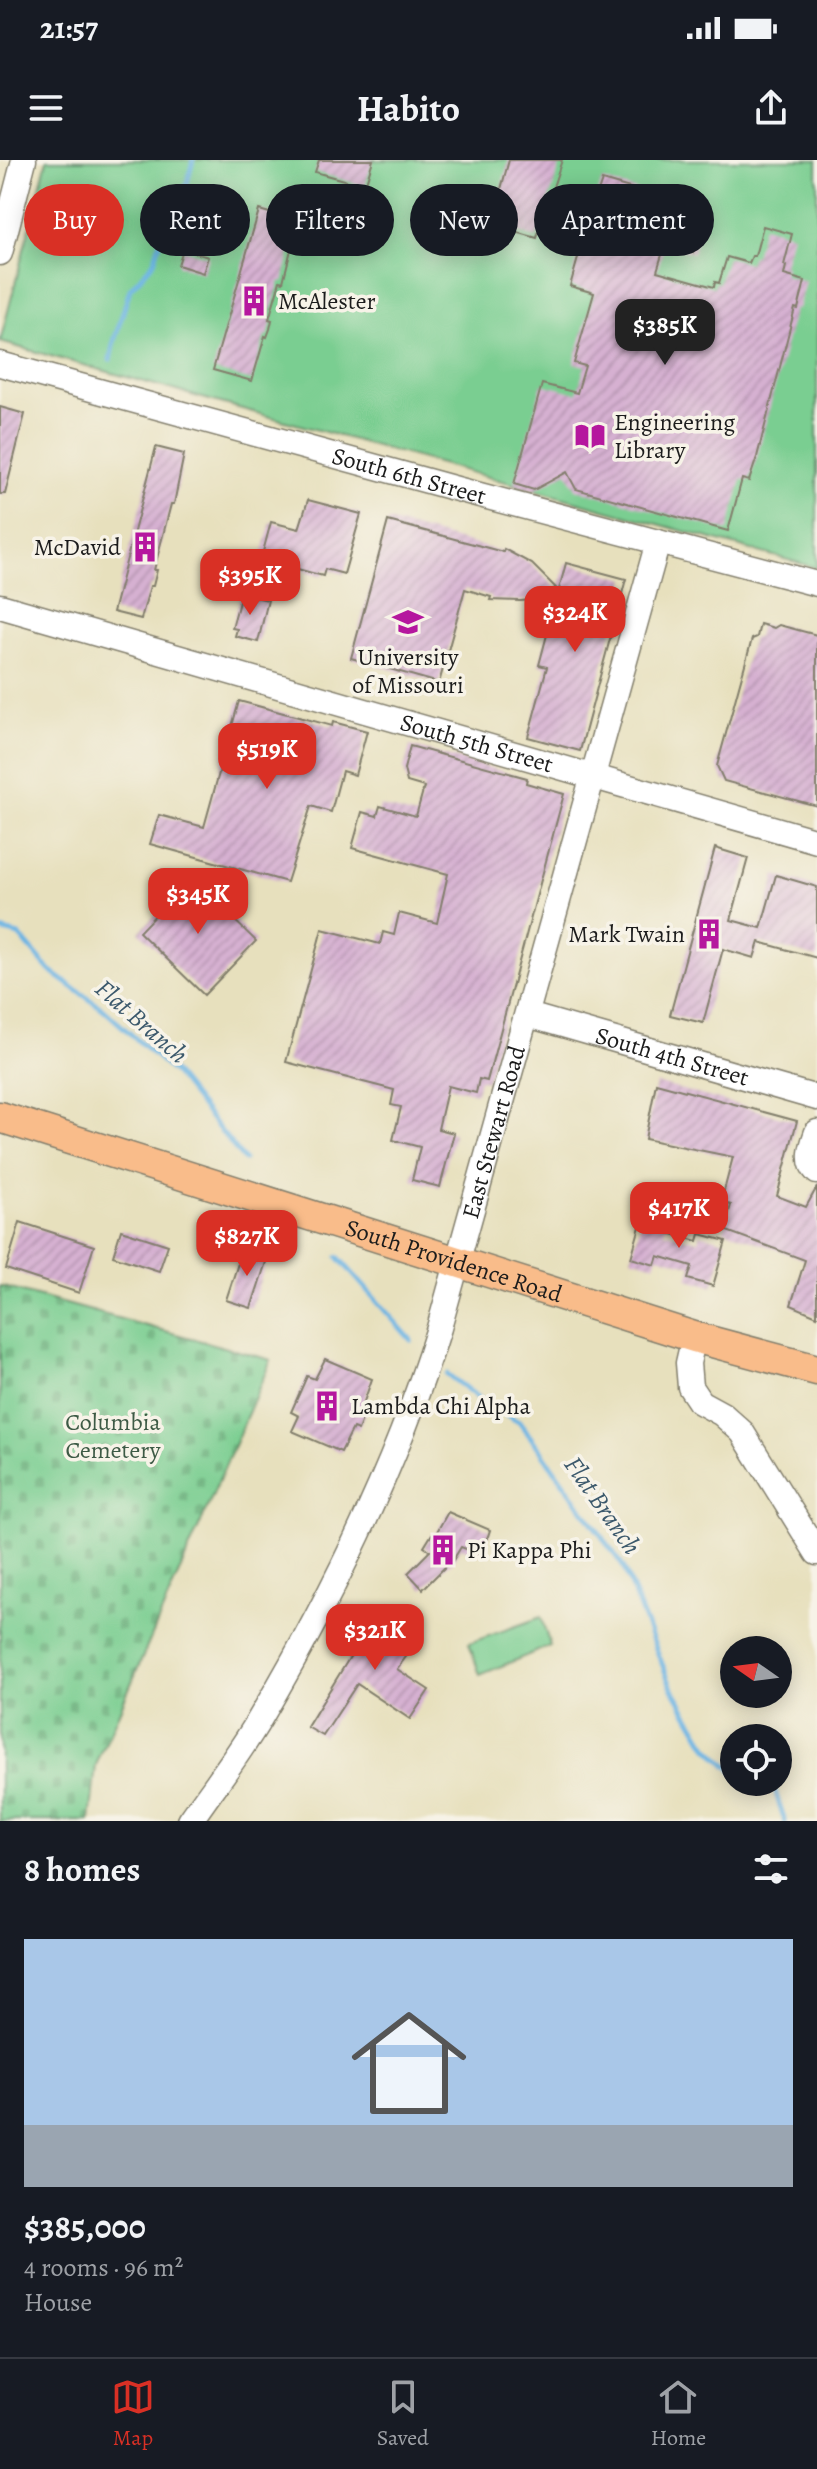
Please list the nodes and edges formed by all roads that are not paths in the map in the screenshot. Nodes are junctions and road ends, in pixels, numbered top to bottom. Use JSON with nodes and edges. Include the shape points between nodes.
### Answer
{"nodes":[{"id":1,"x":24,"y":160,"type":"edge"},
{"id":2,"x":0,"y":253,"type":"edge"},
{"id":3,"x":0,"y":364,"type":"edge"},
{"id":4,"x":658,"y":542,"type":"junction"},
{"id":5,"x":817,"y":584,"type":"edge"},
{"id":6,"x":0,"y":606,"type":"edge"},
{"id":7,"x":591,"y":775,"type":"junction"},
{"id":8,"x":817,"y":841,"type":"edge"},
{"id":9,"x":528,"y":1015,"type":"junction"},
{"id":10,"x":817,"y":1098,"type":"edge"},
{"id":11,"x":0,"y":1117,"type":"edge"},
{"id":12,"x":457,"y":1263,"type":"junction"},
{"id":13,"x":694,"y":1337,"type":"junction"},
{"id":14,"x":817,"y":1370,"type":"edge"},
{"id":15,"x":817,"y":1553,"type":"edge"},
{"id":16,"x":190,"y":1821,"type":"edge"}],
"edges":[{"from":1,"to":2,"type":"street"},
{"from":3,"to":4,"type":"street","name":"South 6th Street"},
{"from":4,"to":5,"type":"street","name":"South 6th Street"},
{"from":4,"to":7,"type":"street","name":"East Stewart Road"},
{"from":6,"to":7,"type":"street","name":"South 5th Street"},
{"from":7,"to":8,"type":"street","name":"South 5th Street"},
{"from":7,"to":9,"type":"street","name":"East Stewart Road"},
{"from":9,"to":10,"type":"street","name":"South 4th Street"},
{"from":9,"to":12,"type":"street","name":"East Stewart Road"},
{"from":11,"to":12,"type":"main road","name":"South Providence Road"},
{"from":12,"to":13,"type":"main road","name":"South Providence Road"},
{"from":12,"to":16,"type":"street","name":"East Stewart Road","via":[[415,1403],[340,1575],[261,1717]]},
{"from":13,"to":14,"type":"main road","name":"South Providence Road"},
{"from":13,"to":15,"type":"street","via":[[690,1387],[700,1402],[742,1432]]}]}
